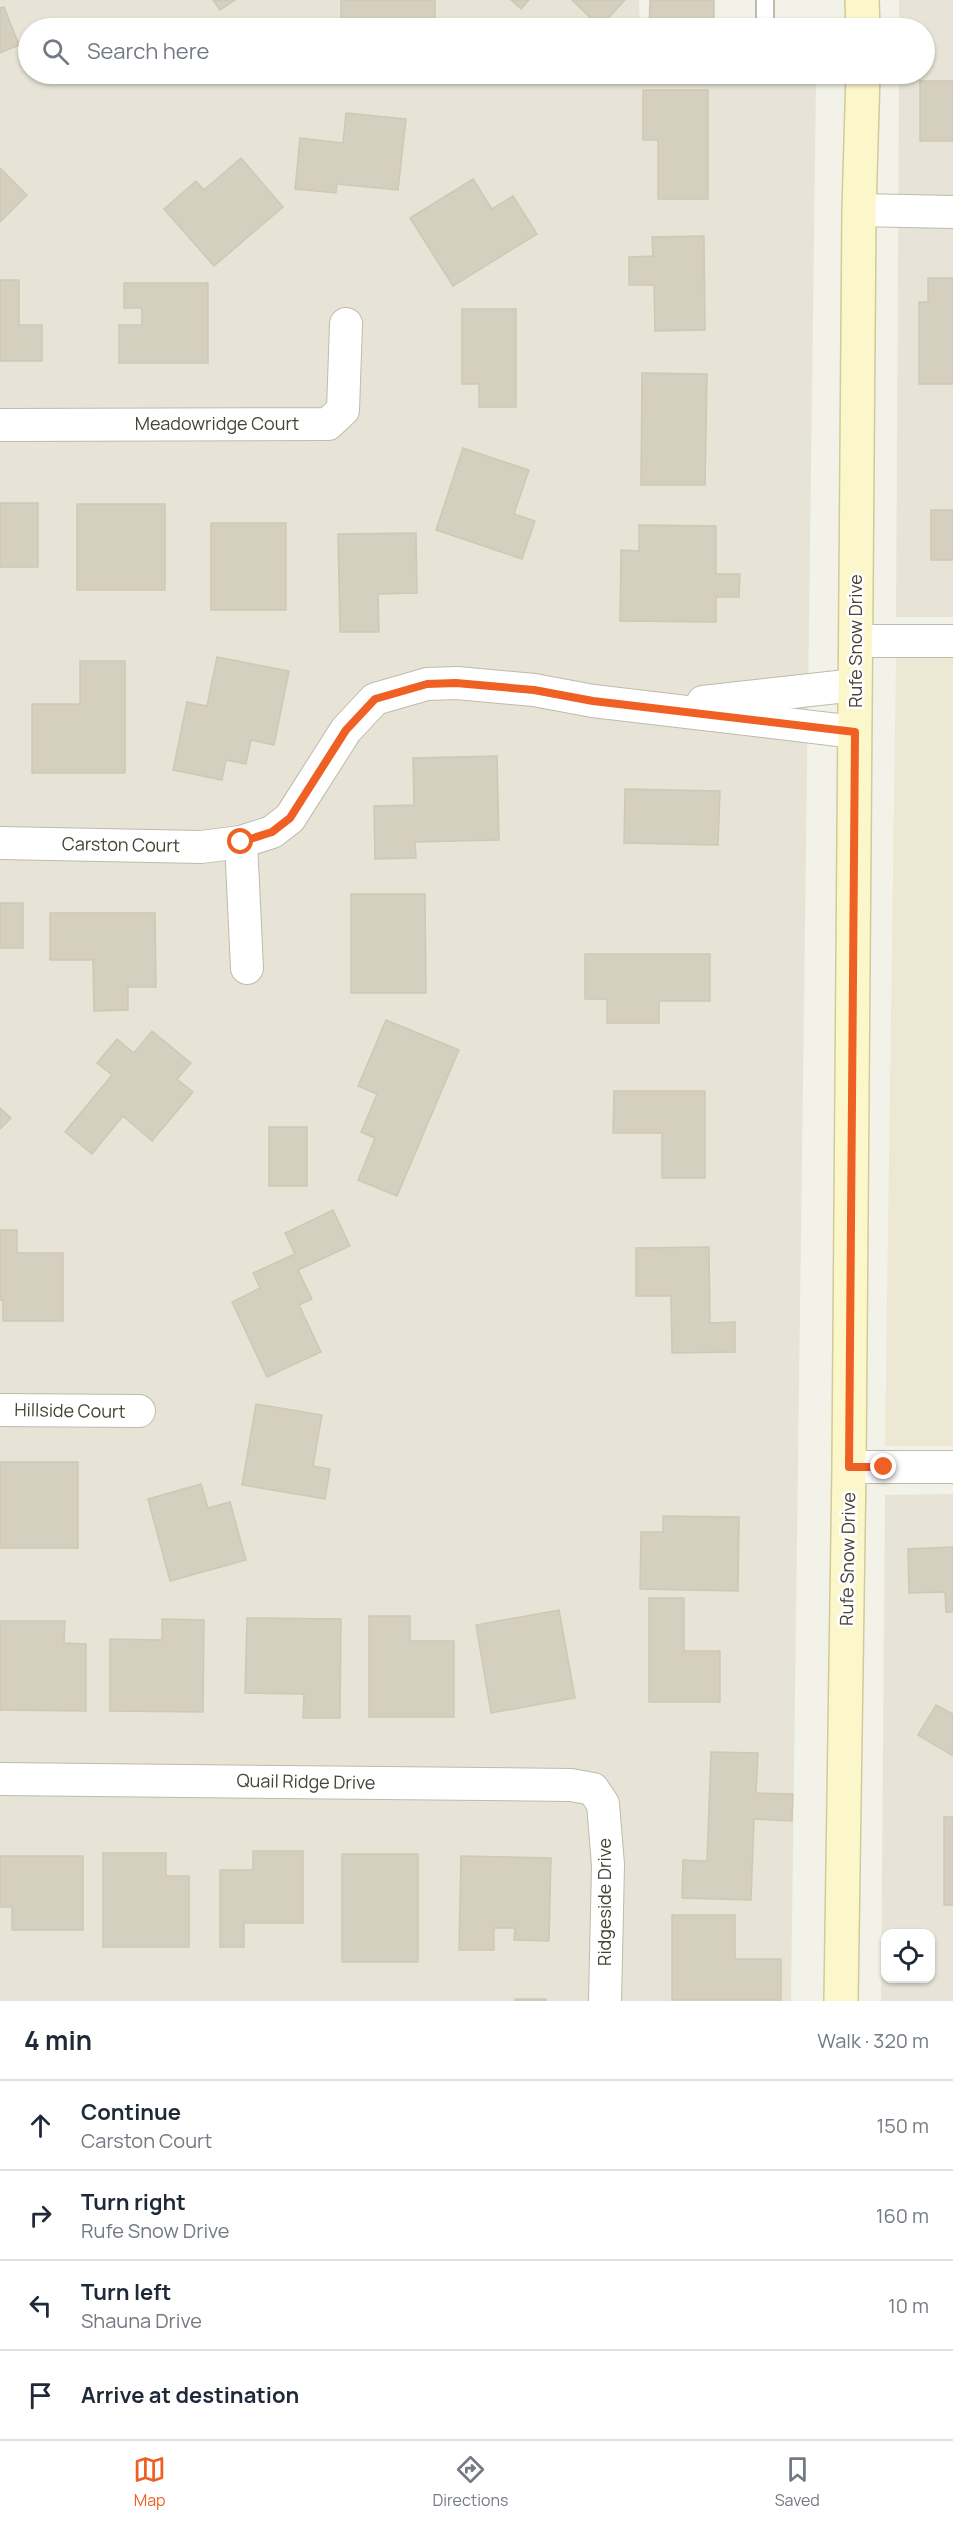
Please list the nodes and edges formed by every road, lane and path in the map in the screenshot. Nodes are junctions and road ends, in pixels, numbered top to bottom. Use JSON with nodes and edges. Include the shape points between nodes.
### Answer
{"nodes":[{"id":1,"x":765,"y":0,"type":"edge"},
{"id":2,"x":862,"y":0,"type":"edge"},
{"id":3,"x":765,"y":18,"type":"edge"},
{"id":4,"x":863,"y":18,"type":"edge"},
{"id":5,"x":863,"y":84,"type":"edge"},
{"id":6,"x":859,"y":210,"type":"junction"},
{"id":7,"x":953,"y":212,"type":"edge"},
{"id":8,"x":346,"y":324,"type":"dead end"},
{"id":9,"x":0,"y":425,"type":"edge"},
{"id":10,"x":856,"y":641,"type":"junction"},
{"id":11,"x":953,"y":641,"type":"edge"},
{"id":12,"x":855,"y":685,"type":"junction"},
{"id":13,"x":648,"y":708,"type":"junction"},
{"id":14,"x":855,"y":732,"type":"junction"},
{"id":15,"x":241,"y":842,"type":"junction"},
{"id":16,"x":0,"y":843,"type":"edge"},
{"id":17,"x":247,"y":968,"type":"dead end"},
{"id":18,"x":0,"y":1410,"type":"edge"},
{"id":19,"x":139,"y":1411,"type":"dead end"},
{"id":20,"x":849,"y":1467,"type":"junction"},
{"id":21,"x":953,"y":1467,"type":"edge"},
{"id":22,"x":0,"y":1779,"type":"edge"},
{"id":23,"x":603,"y":1804,"type":"joint"},
{"id":24,"x":604,"y":2001,"type":"edge"},
{"id":25,"x":841,"y":2001,"type":"edge"}],
"edges":[{"from":1,"to":3,"type":"lane"},
{"from":2,"to":4,"type":"main road"},
{"from":5,"to":6,"type":"main road","name":"Rufe Snow Drive"},
{"from":6,"to":7,"type":"street"},
{"from":6,"to":10,"type":"main road","name":"Rufe Snow Drive"},
{"from":8,"to":9,"type":"street","name":"Meadowridge Court","via":[[343,410],[328,424]]},
{"from":10,"to":11,"type":"street"},
{"from":10,"to":12,"type":"main road","name":"Rufe Snow Drive"},
{"from":12,"to":13,"type":"street","name":"Carston Court"},
{"from":12,"to":14,"type":"main road","name":"Rufe Snow Drive"},
{"from":13,"to":14,"type":"street","name":"Carston Court"},
{"from":13,"to":15,"type":"street","name":"Carston Court","via":[[534,690],[456,683],[427,684],[384,695],[375,699],[346,730],[290,818],[272,832]]},
{"from":14,"to":20,"type":"main road","name":"Rufe Snow Drive"},
{"from":15,"to":16,"type":"street","name":"Carston Court","via":[[201,846]]},
{"from":15,"to":17,"type":"street"},
{"from":18,"to":19,"type":"street","name":"Hillside Court"},
{"from":20,"to":21,"type":"street"},
{"from":20,"to":25,"type":"main road","name":"Rufe Snow Drive"},
{"from":22,"to":23,"type":"street","name":"Quail Ridge Drive","via":[[571,1785],[593,1789]]},
{"from":23,"to":24,"type":"street","name":"Ridgeside Drive","via":[[608,1865]]}]}
